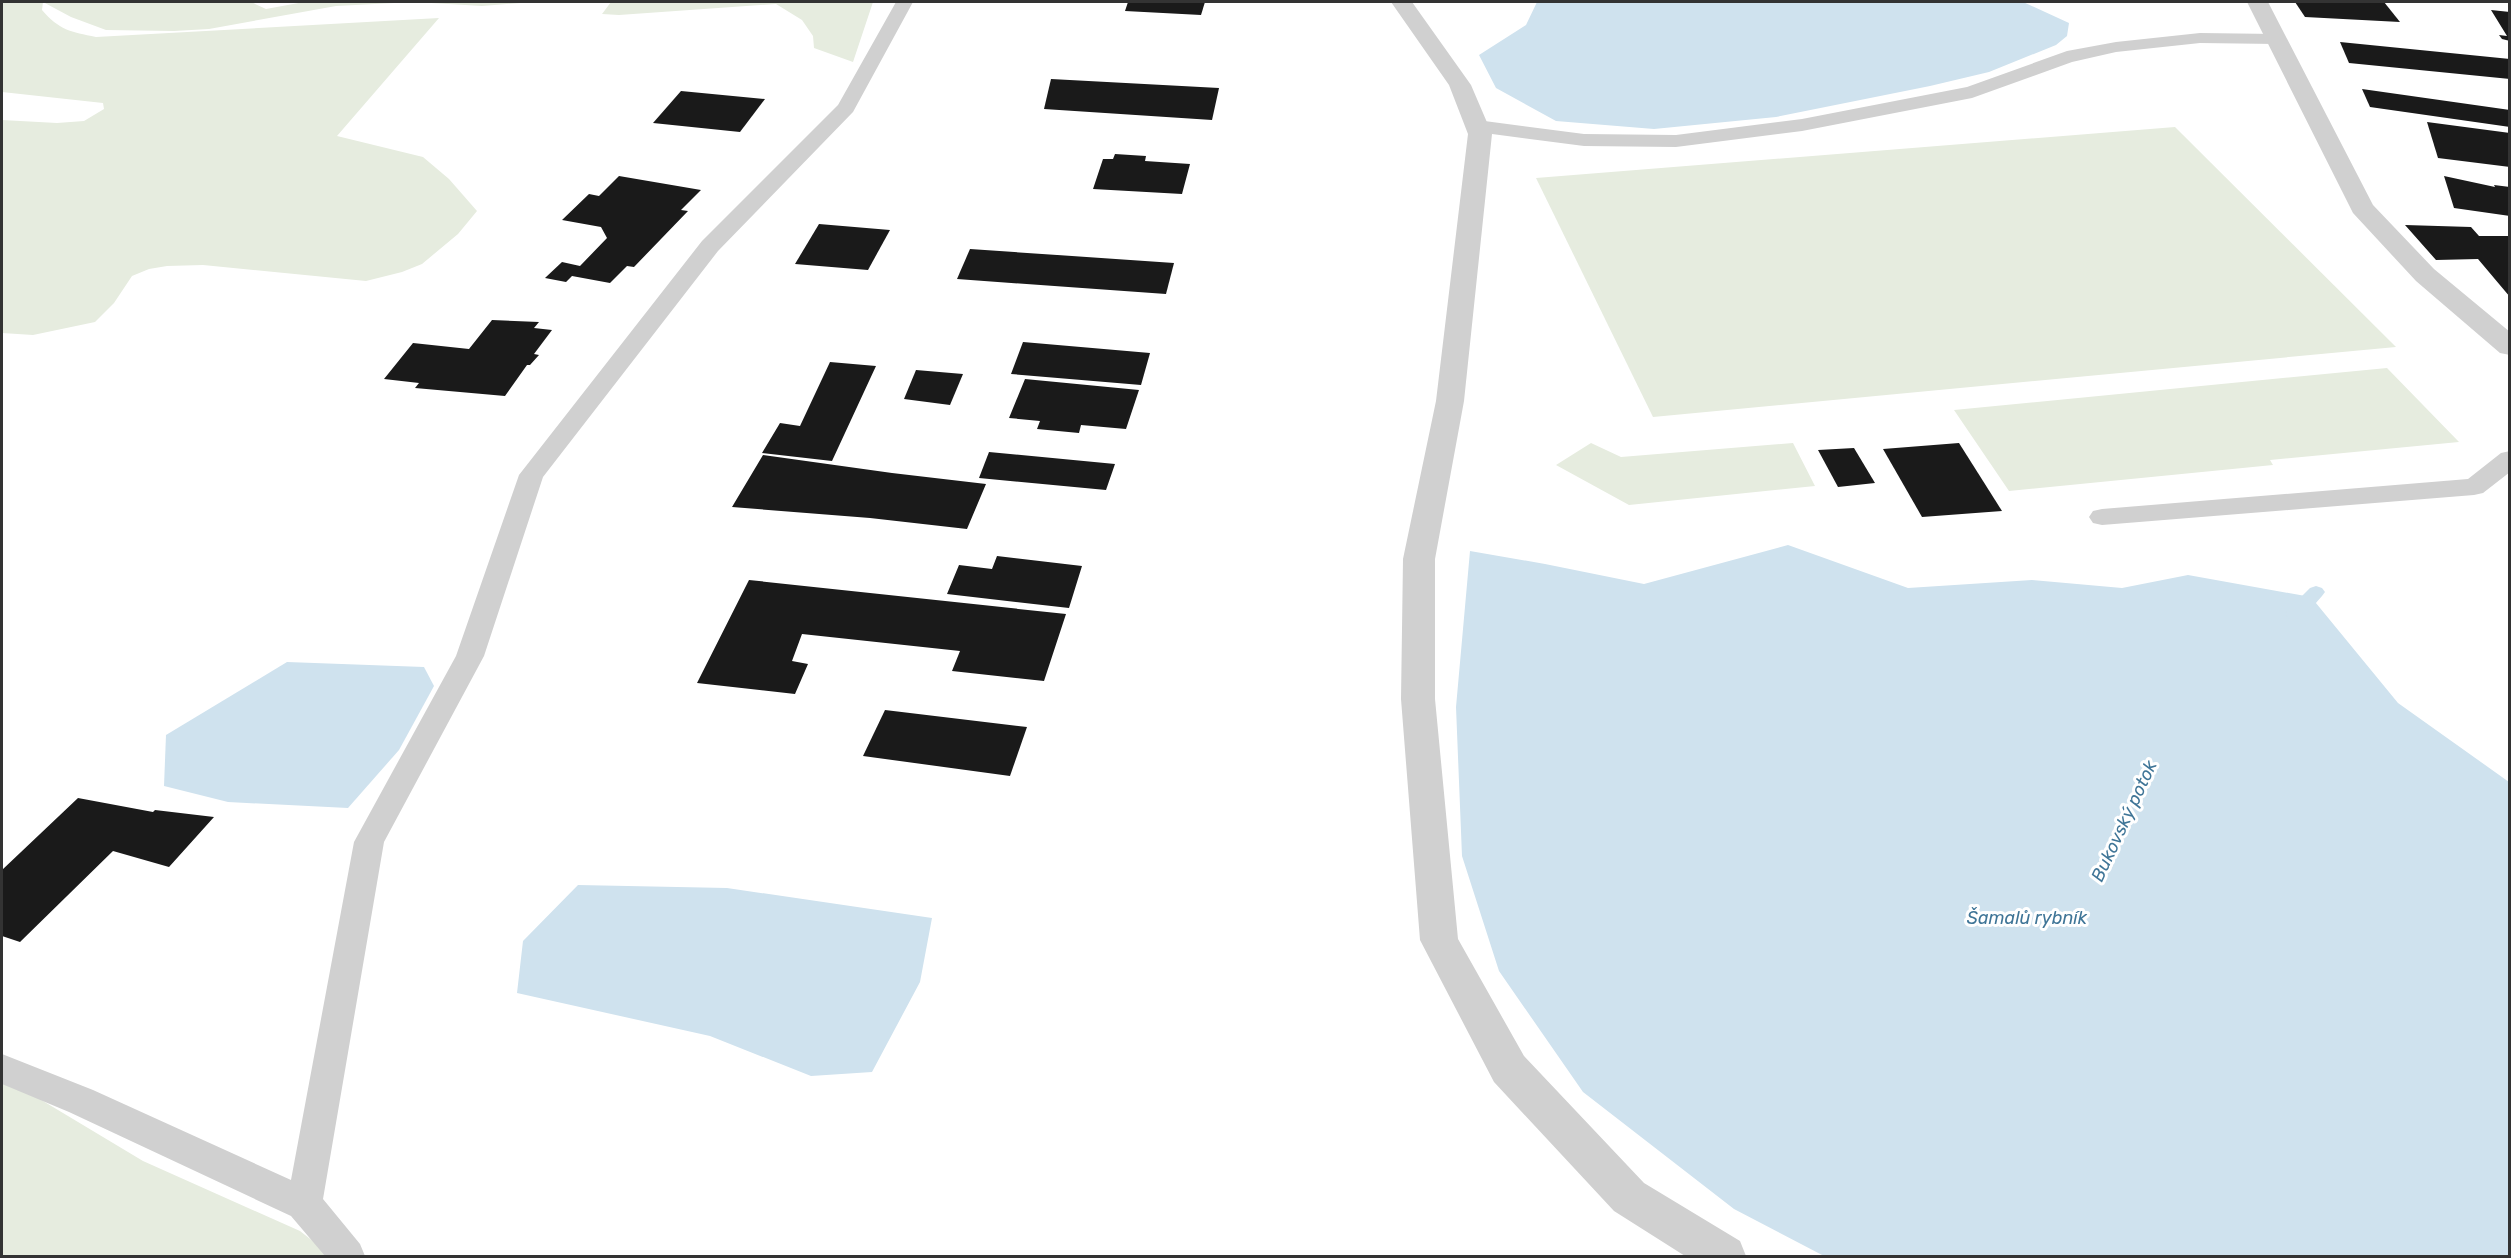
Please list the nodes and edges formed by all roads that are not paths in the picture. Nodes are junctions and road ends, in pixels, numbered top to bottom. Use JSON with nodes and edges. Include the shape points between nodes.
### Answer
{"nodes":[{"id":1,"x":904,"y":2,"type":"edge"},
{"id":2,"x":1401,"y":2,"type":"edge"},
{"id":3,"x":2257,"y":2,"type":"edge"},
{"id":4,"x":2277,"y":39,"type":"junction"},
{"id":5,"x":1477,"y":126,"type":"junction"},
{"id":6,"x":2510,"y":347,"type":"edge"},
{"id":7,"x":2510,"y":459,"type":"edge"},
{"id":8,"x":2102,"y":517,"type":"dead end"},
{"id":9,"x":2,"y":1068,"type":"edge"},
{"id":10,"x":304,"y":1204,"type":"junction"},
{"id":11,"x":347,"y":1257,"type":"edge"},
{"id":12,"x":1724,"y":1257,"type":"edge"}],
"edges":[{"from":1,"to":10,"type":"lane","via":[[846,108],[710,246],[531,475],[470,656],[369,842]]},
{"from":2,"to":5,"type":"street","via":[[1460,85]]},
{"from":3,"to":4,"type":"street"},
{"from":4,"to":5,"type":"lane","via":[[2200,38],[2116,47],[2067,57],[1972,93],[1802,125],[1676,141],[1584,140]]},
{"from":4,"to":6,"type":"street","via":[[2362,208],[2424,275]]},
{"from":5,"to":12,"type":"street","via":[[1480,134],[1450,401],[1419,560],[1418,699],[1439,940],[1509,1069],[1629,1197]]},
{"from":7,"to":8,"type":"lane","via":[[2474,487]]},
{"from":9,"to":10,"type":"lane"},
{"from":10,"to":11,"type":"lane"}]}
